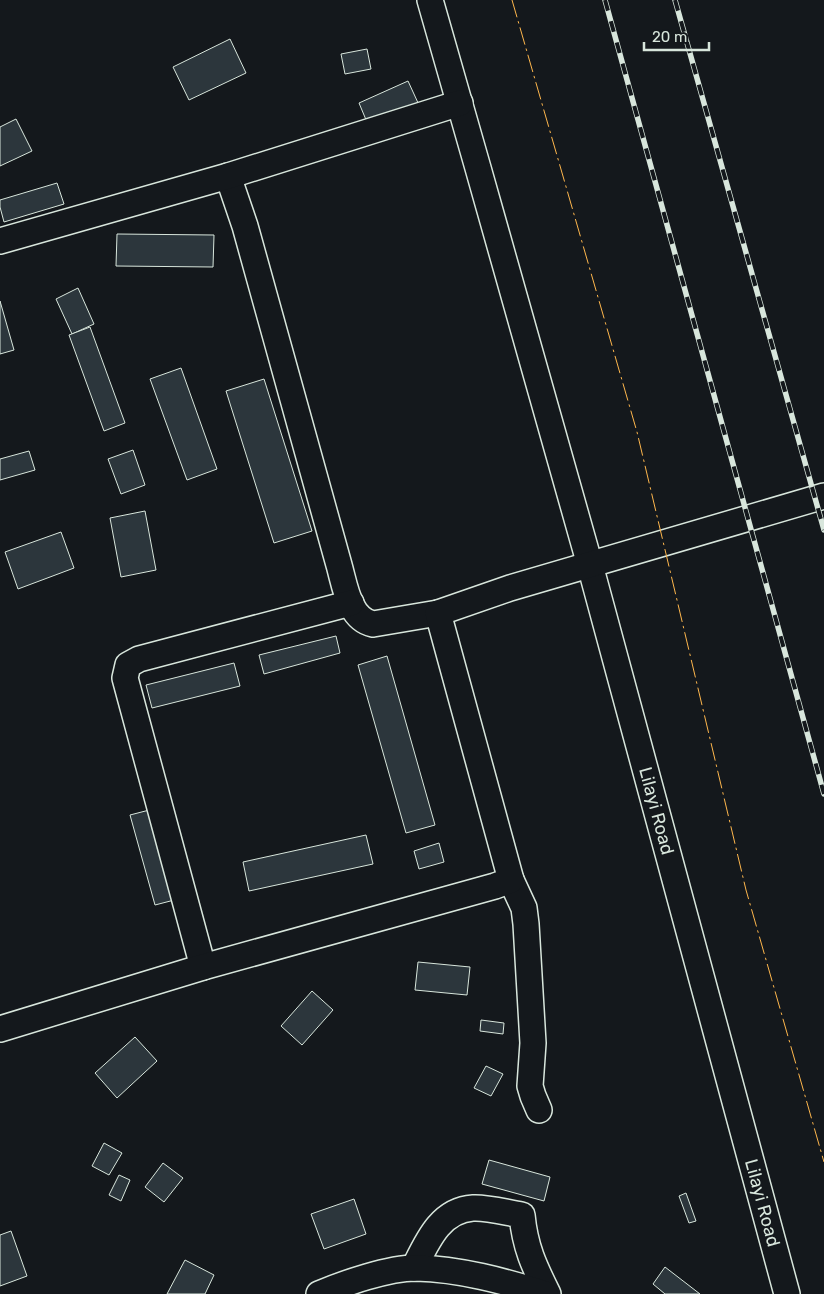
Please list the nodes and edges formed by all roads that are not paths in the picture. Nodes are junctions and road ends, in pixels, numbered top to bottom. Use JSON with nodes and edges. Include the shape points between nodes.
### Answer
{"nodes":[{"id":1,"x":430,"y":0,"type":"edge"},
{"id":2,"x":460,"y":103,"type":"junction"},
{"id":3,"x":228,"y":176,"type":"junction"},
{"id":4,"x":0,"y":241,"type":"edge"},
{"id":5,"x":824,"y":496,"type":"edge"},
{"id":6,"x":590,"y":565,"type":"junction"},
{"id":7,"x":351,"y":603,"type":"junction"},
{"id":8,"x":438,"y":613,"type":"junction"},
{"id":9,"x":511,"y":880,"type":"junction"},
{"id":10,"x":204,"y":967,"type":"junction"},
{"id":11,"x":0,"y":1029,"type":"edge"},
{"id":12,"x":539,"y":1110,"type":"dead end"},
{"id":13,"x":414,"y":1268,"type":"junction"},
{"id":14,"x":319,"y":1294,"type":"edge"},
{"id":15,"x":546,"y":1294,"type":"edge"},
{"id":16,"x":787,"y":1294,"type":"edge"}],
"edges":[{"from":1,"to":2,"type":"street","name":"Lilayi Road"},
{"from":2,"to":3,"type":"street"},
{"from":2,"to":6,"type":"street","name":"Lilayi Road"},
{"from":3,"to":4,"type":"street"},
{"from":3,"to":7,"type":"street"},
{"from":5,"to":6,"type":"street"},
{"from":6,"to":8,"type":"street"},
{"from":6,"to":16,"type":"street","name":"Lilayi Road"},
{"from":7,"to":8,"type":"street","via":[[357,616],[365,623],[373,624]]},
{"from":7,"to":10,"type":"street","via":[[128,665],[125,678]]},
{"from":8,"to":9,"type":"street"},
{"from":9,"to":10,"type":"street"},
{"from":9,"to":12,"type":"street","via":[[524,908],[526,924],[533,1043],[530,1086]]},
{"from":10,"to":11,"type":"street"},
{"from":13,"to":14,"type":"street","via":[[337,1286]]},
{"from":13,"to":15,"type":"street","via":[[502,1280]]},
{"from":13,"to":15,"type":"street","via":[[430,1236],[444,1220],[459,1210],[474,1208],[522,1215],[524,1236]]}]}
